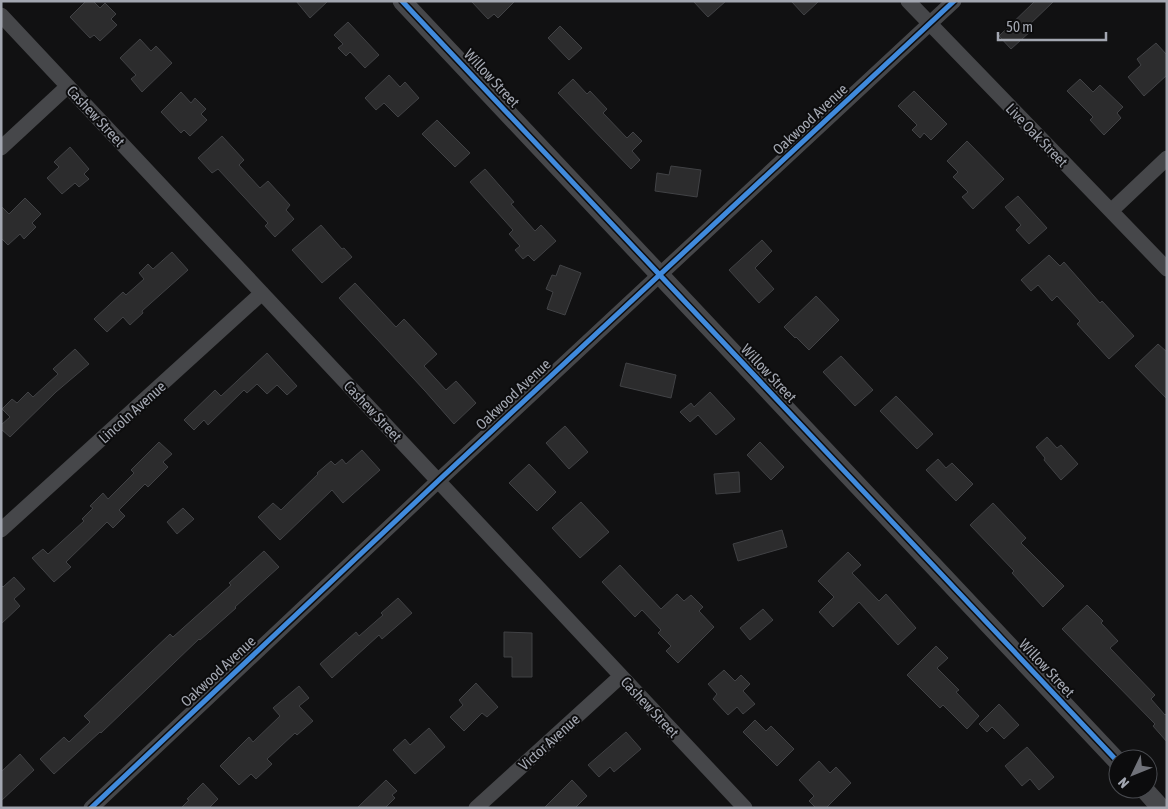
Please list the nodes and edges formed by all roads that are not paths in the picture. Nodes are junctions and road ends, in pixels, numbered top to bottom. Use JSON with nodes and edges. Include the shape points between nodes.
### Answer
{"nodes":[{"id":1,"x":402,"y":1,"type":"edge"},
{"id":2,"x":908,"y":1,"type":"edge"},
{"id":3,"x":954,"y":1,"type":"edge"},
{"id":4,"x":1,"y":15,"type":"edge"},
{"id":5,"x":930,"y":24,"type":"junction"},
{"id":6,"x":68,"y":86,"type":"junction"},
{"id":7,"x":1,"y":148,"type":"edge"},
{"id":8,"x":1167,"y":158,"type":"edge"},
{"id":9,"x":1111,"y":211,"type":"junction"},
{"id":10,"x":1167,"y":269,"type":"edge"},
{"id":11,"x":660,"y":275,"type":"junction"},
{"id":12,"x":262,"y":293,"type":"junction"},
{"id":13,"x":438,"y":481,"type":"junction"},
{"id":14,"x":1,"y":530,"type":"edge"},
{"id":15,"x":621,"y":676,"type":"junction"},
{"id":16,"x":1108,"y":751,"type":"edge"},
{"id":17,"x":91,"y":808,"type":"edge"},
{"id":18,"x":476,"y":808,"type":"edge"},
{"id":19,"x":745,"y":808,"type":"edge"}],
"edges":[{"from":1,"to":11,"type":"street","name":"Willow Street"},
{"from":2,"to":5,"type":"street","name":"Live Oak Street"},
{"from":3,"to":5,"type":"street","name":"Oakwood Avenue"},
{"from":4,"to":6,"type":"street","name":"Cashew Street"},
{"from":5,"to":9,"type":"street","name":"Live Oak Street"},
{"from":5,"to":11,"type":"street","name":"Oakwood Avenue"},
{"from":6,"to":7,"type":"street"},
{"from":6,"to":12,"type":"street","name":"Cashew Street"},
{"from":8,"to":9,"type":"street"},
{"from":9,"to":10,"type":"street","name":"Live Oak Street"},
{"from":11,"to":13,"type":"street","name":"Oakwood Avenue"},
{"from":11,"to":16,"type":"street","name":"Willow Street"},
{"from":12,"to":13,"type":"street","name":"Cashew Street"},
{"from":12,"to":14,"type":"street","name":"Lincoln Avenue"},
{"from":13,"to":15,"type":"street","name":"Cashew Street"},
{"from":13,"to":17,"type":"street","name":"Oakwood Avenue"},
{"from":15,"to":18,"type":"street","name":"Victor Avenue"},
{"from":15,"to":19,"type":"street","name":"Cashew Street"}]}
